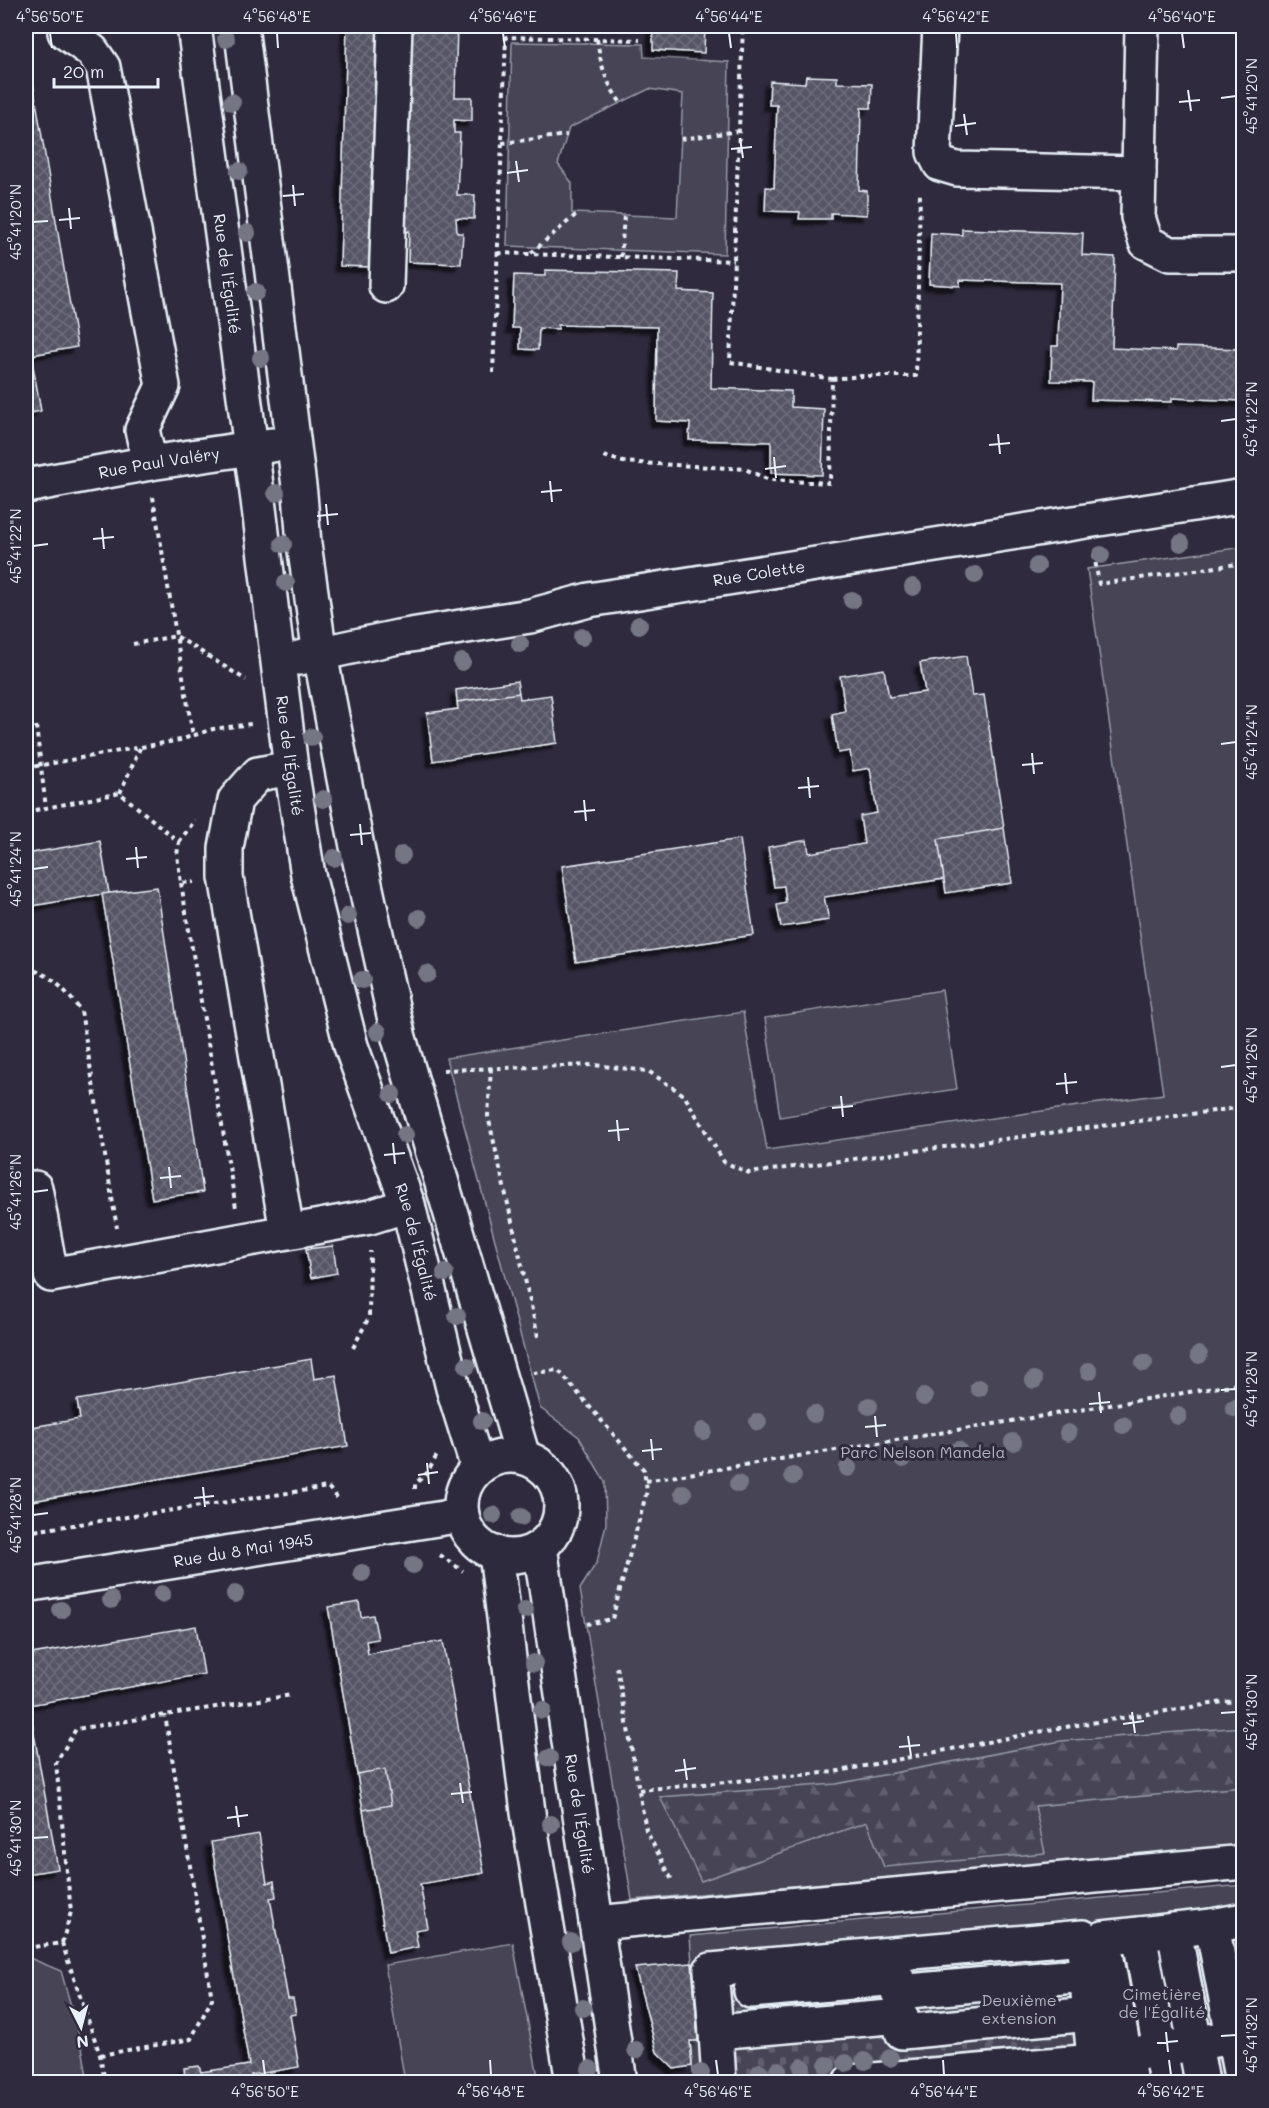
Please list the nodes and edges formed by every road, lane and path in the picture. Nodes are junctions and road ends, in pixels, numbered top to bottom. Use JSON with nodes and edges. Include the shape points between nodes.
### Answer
{"nodes":[{"id":1,"x":194,"y":26,"type":"edge"},
{"id":2,"x":241,"y":26,"type":"edge"},
{"id":3,"x":395,"y":26,"type":"edge"},
{"id":4,"x":743,"y":26,"type":"edge"},
{"id":5,"x":940,"y":26,"type":"edge"},
{"id":6,"x":1142,"y":26,"type":"edge"},
{"id":7,"x":65,"y":32,"type":"dead end"},
{"id":8,"x":597,"y":39,"type":"junction"},
{"id":9,"x":640,"y":40,"type":"dead end"},
{"id":10,"x":621,"y":103,"type":"dead end"},
{"id":11,"x":739,"y":132,"type":"junction"},
{"id":12,"x":567,"y":135,"type":"dead end"},
{"id":13,"x":681,"y":139,"type":"dead end"},
{"id":14,"x":502,"y":143,"type":"junction"},
{"id":15,"x":940,"y":165,"type":"junction"},
{"id":16,"x":1139,"y":173,"type":"junction"},
{"id":17,"x":578,"y":213,"type":"dead end"},
{"id":18,"x":624,"y":214,"type":"dead end"},
{"id":19,"x":498,"y":253,"type":"junction"},
{"id":20,"x":530,"y":254,"type":"junction"},
{"id":21,"x":1244,"y":254,"type":"edge"},
{"id":22,"x":621,"y":257,"type":"junction"},
{"id":23,"x":734,"y":261,"type":"junction"},
{"id":24,"x":386,"y":286,"type":"dead end"},
{"id":25,"x":493,"y":373,"type":"dead end"},
{"id":26,"x":832,"y":379,"type":"junction"},
{"id":27,"x":292,"y":442,"type":"junction"},
{"id":28,"x":251,"y":448,"type":"junction"},
{"id":29,"x":604,"y":456,"type":"dead end"},
{"id":30,"x":150,"y":463,"type":"junction"},
{"id":31,"x":26,"y":486,"type":"edge"},
{"id":32,"x":153,"y":496,"type":"dead end"},
{"id":33,"x":1244,"y":496,"type":"edge"},
{"id":34,"x":1089,"y":521,"type":"junction"},
{"id":35,"x":1244,"y":563,"type":"edge"},
{"id":36,"x":176,"y":636,"type":"junction"},
{"id":37,"x":133,"y":644,"type":"dead end"},
{"id":38,"x":320,"y":654,"type":"junction"},
{"id":39,"x":279,"y":669,"type":"junction"},
{"id":40,"x":285,"y":721,"type":"junction"},
{"id":41,"x":36,"y":726,"type":"dead end"},
{"id":42,"x":193,"y":736,"type":"junction"},
{"id":43,"x":140,"y":748,"type":"junction"},
{"id":44,"x":40,"y":765,"type":"junction"},
{"id":45,"x":26,"y":768,"type":"edge"},
{"id":46,"x":291,"y":768,"type":"junction"},
{"id":47,"x":120,"y":793,"type":"junction"},
{"id":48,"x":46,"y":808,"type":"junction"},
{"id":49,"x":26,"y":812,"type":"edge"},
{"id":50,"x":226,"y":877,"type":"junction"},
{"id":51,"x":181,"y":883,"type":"junction"},
{"id":52,"x":26,"y":968,"type":"edge"},
{"id":53,"x":491,"y":1068,"type":"junction"},
{"id":54,"x":409,"y":1071,"type":"junction"},
{"id":55,"x":1244,"y":1107,"type":"edge"},
{"id":56,"x":36,"y":1188,"type":"dead end"},
{"id":57,"x":408,"y":1205,"type":"junction"},
{"id":58,"x":370,"y":1217,"type":"junction"},
{"id":59,"x":287,"y":1231,"type":"junction"},
{"id":60,"x":241,"y":1239,"type":"junction"},
{"id":61,"x":123,"y":1261,"type":"junction"},
{"id":62,"x":539,"y":1341,"type":"dead end"},
{"id":63,"x":353,"y":1348,"type":"dead end"},
{"id":64,"x":499,"y":1377,"type":"junction"},
{"id":65,"x":1244,"y":1383,"type":"edge"},
{"id":66,"x":523,"y":1457,"type":"junction"},
{"id":67,"x":478,"y":1468,"type":"junction"},
{"id":68,"x":646,"y":1481,"type":"junction"},
{"id":69,"x":341,"y":1502,"type":"dead end"},
{"id":70,"x":462,"y":1515,"type":"junction"},
{"id":71,"x":26,"y":1532,"type":"edge"},
{"id":72,"x":540,"y":1546,"type":"junction"},
{"id":73,"x":496,"y":1553,"type":"junction"},
{"id":74,"x":26,"y":1585,"type":"edge"},
{"id":75,"x":552,"y":1630,"type":"junction"},
{"id":76,"x":617,"y":1667,"type":"dead end"},
{"id":77,"x":292,"y":1695,"type":"dead end"},
{"id":78,"x":1244,"y":1701,"type":"edge"},
{"id":79,"x":165,"y":1715,"type":"junction"},
{"id":80,"x":639,"y":1790,"type":"junction"},
{"id":81,"x":1244,"y":1862,"type":"edge"},
{"id":82,"x":679,"y":1915,"type":"junction"},
{"id":83,"x":596,"y":1923,"type":"junction"},
{"id":84,"x":1228,"y":1923,"type":"edge"},
{"id":85,"x":1174,"y":1930,"type":"junction"},
{"id":86,"x":1139,"y":1934,"type":"junction"},
{"id":87,"x":62,"y":1943,"type":"junction"},
{"id":88,"x":994,"y":1945,"type":"junction"},
{"id":89,"x":26,"y":1948,"type":"edge"},
{"id":90,"x":1086,"y":1975,"type":"junction"},
{"id":91,"x":750,"y":1979,"type":"junction"},
{"id":92,"x":997,"y":1984,"type":"junction"},
{"id":93,"x":898,"y":1995,"type":"junction"},
{"id":94,"x":1090,"y":2014,"type":"junction"},
{"id":95,"x":1001,"y":2022,"type":"junction"},
{"id":96,"x":754,"y":2029,"type":"junction"},
{"id":97,"x":716,"y":2032,"type":"junction"},
{"id":98,"x":1238,"y":2036,"type":"edge"},
{"id":99,"x":1195,"y":2044,"type":"junction"},
{"id":100,"x":1160,"y":2050,"type":"junction"},
{"id":101,"x":100,"y":2055,"type":"junction"},
{"id":102,"x":1111,"y":2070,"type":"edge"},
{"id":103,"x":1005,"y":2076,"type":"edge"},
{"id":104,"x":907,"y":2080,"type":"edge"},
{"id":105,"x":105,"y":2082,"type":"edge"},
{"id":106,"x":573,"y":2082,"type":"edge"},
{"id":107,"x":621,"y":2082,"type":"edge"},
{"id":108,"x":720,"y":2082,"type":"edge"},
{"id":109,"x":850,"y":2082,"type":"edge"},
{"id":110,"x":1166,"y":2082,"type":"edge"},
{"id":111,"x":1202,"y":2082,"type":"edge"},
{"id":112,"x":1242,"y":2082,"type":"edge"}],
"edges":[{"from":1,"to":28,"type":"street","name":"Rue de l'Égalité"},
{"from":2,"to":27,"type":"street"},
{"from":3,"to":24,"type":"street"},
{"from":4,"to":11,"type":"path"},
{"from":5,"to":15,"type":"street","via":[[934,152]]},
{"from":6,"to":16,"type":"street"},
{"from":7,"to":30,"type":"street","via":[[92,51],[103,67],[163,386],[142,430]]},
{"from":8,"to":9,"type":"path"},
{"from":8,"to":10,"type":"path","via":[[608,84]]},
{"from":8,"to":14,"type":"path","via":[[506,37]]},
{"from":11,"to":13,"type":"path"},
{"from":11,"to":23,"type":"path"},
{"from":12,"to":14,"type":"path"},
{"from":14,"to":19,"type":"path"},
{"from":15,"to":16,"type":"street","via":[[957,169]]},
{"from":15,"to":26,"type":"path","via":[[920,183],[916,376]]},
{"from":16,"to":21,"type":"street","via":[[1138,217],[1146,242],[1170,254]]},
{"from":17,"to":20,"type":"path"},
{"from":18,"to":22,"type":"path"},
{"from":19,"to":20,"type":"path"},
{"from":19,"to":25,"type":"path"},
{"from":20,"to":22,"type":"path"},
{"from":22,"to":23,"type":"path"},
{"from":23,"to":26,"type":"path","via":[[730,362]]},
{"from":26,"to":29,"type":"path","via":[[830,483],[769,480],[745,469],[623,462]]},
{"from":27,"to":28,"type":"street","name":"Rue Paul Valéry"},
{"from":27,"to":38,"type":"street"},
{"from":28,"to":30,"type":"street","name":"Rue Paul Valéry"},
{"from":28,"to":39,"type":"street","name":"Rue de l'Égalité"},
{"from":30,"to":31,"type":"street","name":"Rue Paul Valéry"},
{"from":32,"to":36,"type":"path"},
{"from":33,"to":34,"type":"street","name":"Rue Colette"},
{"from":34,"to":35,"type":"path","via":[[1100,584]]},
{"from":34,"to":38,"type":"street","name":"Rue Colette","via":[[589,600],[530,616]]},
{"from":36,"to":37,"type":"path"},
{"from":36,"to":39,"type":"path","via":[[247,681]]},
{"from":36,"to":42,"type":"path"},
{"from":38,"to":39,"type":"street","name":"Rue Colette"},
{"from":38,"to":54,"type":"street","via":[[358,857]]},
{"from":39,"to":40,"type":"street","name":"Rue de l'Égalité"},
{"from":40,"to":42,"type":"path","via":[[213,729]]},
{"from":40,"to":46,"type":"street","name":"Rue de l'Égalité"},
{"from":41,"to":44,"type":"path"},
{"from":42,"to":43,"type":"path"},
{"from":43,"to":44,"type":"path"},
{"from":43,"to":47,"type":"path"},
{"from":44,"to":45,"type":"path"},
{"from":44,"to":48,"type":"path"},
{"from":46,"to":50,"type":"street","via":[[258,774],[235,800],[226,848]]},
{"from":46,"to":57,"type":"street","name":"Rue de l'Égalité","via":[[308,875],[351,1046]]},
{"from":47,"to":48,"type":"path"},
{"from":47,"to":51,"type":"path","via":[[179,842]]},
{"from":48,"to":49,"type":"path"},
{"from":50,"to":51,"type":"path"},
{"from":50,"to":59,"type":"street"},
{"from":51,"to":60,"type":"path"},
{"from":52,"to":61,"type":"path","via":[[40,971],[62,987],[81,1011]]},
{"from":53,"to":54,"type":"path"},
{"from":53,"to":55,"type":"path","via":[[593,1065],[648,1071],[684,1095],[724,1162],[749,1173]]},
{"from":53,"to":62,"type":"path","via":[[488,1116]]},
{"from":54,"to":64,"type":"street"},
{"from":56,"to":61,"type":"street","via":[[51,1275]]},
{"from":57,"to":58,"type":"street"},
{"from":57,"to":67,"type":"street","name":"Rue de l'Égalité","via":[[453,1388]]},
{"from":58,"to":59,"type":"street"},
{"from":58,"to":63,"type":"path","via":[[369,1317]]},
{"from":59,"to":60,"type":"street"},
{"from":60,"to":61,"type":"street"},
{"from":64,"to":66,"type":"street"},
{"from":64,"to":68,"type":"path","via":[[558,1370],[644,1470]]},
{"from":65,"to":68,"type":"path"},
{"from":66,"to":67,"type":"street","via":[[507,1456]]},
{"from":66,"to":72,"type":"street","via":[[550,1474],[558,1488],[559,1521]]},
{"from":67,"to":70,"type":"street","via":[[464,1489]]},
{"from":68,"to":75,"type":"path","via":[[647,1491],[612,1619]]},
{"from":69,"to":71,"type":"path","via":[[328,1487]]},
{"from":70,"to":73,"type":"street","via":[[473,1539]]},
{"from":70,"to":74,"type":"street","name":"Rue du 8 Mai 1945"},
{"from":72,"to":73,"type":"street","via":[[526,1553]]},
{"from":72,"to":75,"type":"street","name":"Rue de l'Égalité"},
{"from":73,"to":106,"type":"street","via":[[529,1820]]},
{"from":75,"to":83,"type":"street","name":"Rue de l'Égalité"},
{"from":76,"to":80,"type":"path"},
{"from":77,"to":79,"type":"path"},
{"from":78,"to":80,"type":"path","via":[[1059,1728],[834,1772]]},
{"from":79,"to":87,"type":"path","via":[[76,1729],[56,1763],[71,1912]]},
{"from":79,"to":101,"type":"path","via":[[212,1999],[191,2039]]},
{"from":80,"to":82,"type":"path","via":[[646,1830],[672,1881]]},
{"from":81,"to":82,"type":"street"},
{"from":82,"to":83,"type":"street"},
{"from":83,"to":107,"type":"street","name":"Rue de l'Égalité"},
{"from":84,"to":85,"type":"street"},
{"from":84,"to":98,"type":"street"},
{"from":85,"to":86,"type":"street"},
{"from":85,"to":99,"type":"street"},
{"from":86,"to":100,"type":"street"},
{"from":86,"to":102,"type":"street","via":[[1103,1938]]},
{"from":87,"to":89,"type":"path"},
{"from":87,"to":101,"type":"path"},
{"from":88,"to":90,"type":"street","via":[[1083,1937]]},
{"from":88,"to":92,"type":"street"},
{"from":88,"to":93,"type":"street"},
{"from":90,"to":92,"type":"street"},
{"from":90,"to":94,"type":"street"},
{"from":91,"to":93,"type":"street"},
{"from":91,"to":96,"type":"street"},
{"from":91,"to":97,"type":"street","via":[[711,1970]]},
{"from":92,"to":93,"type":"street"},
{"from":92,"to":95,"type":"street"},
{"from":93,"to":95,"type":"street"},
{"from":93,"to":96,"type":"street"},
{"from":93,"to":104,"type":"street"},
{"from":94,"to":95,"type":"street"},
{"from":94,"to":102,"type":"street"},
{"from":95,"to":103,"type":"street"},
{"from":96,"to":97,"type":"street"},
{"from":97,"to":108,"type":"street"},
{"from":98,"to":99,"type":"street"},
{"from":98,"to":112,"type":"street"},
{"from":99,"to":100,"type":"street"},
{"from":99,"to":111,"type":"street"},
{"from":100,"to":102,"type":"street"},
{"from":100,"to":110,"type":"street"},
{"from":101,"to":105,"type":"path"},
{"from":102,"to":103,"type":"street"},
{"from":103,"to":104,"type":"street"},
{"from":104,"to":109,"type":"street"}]}
